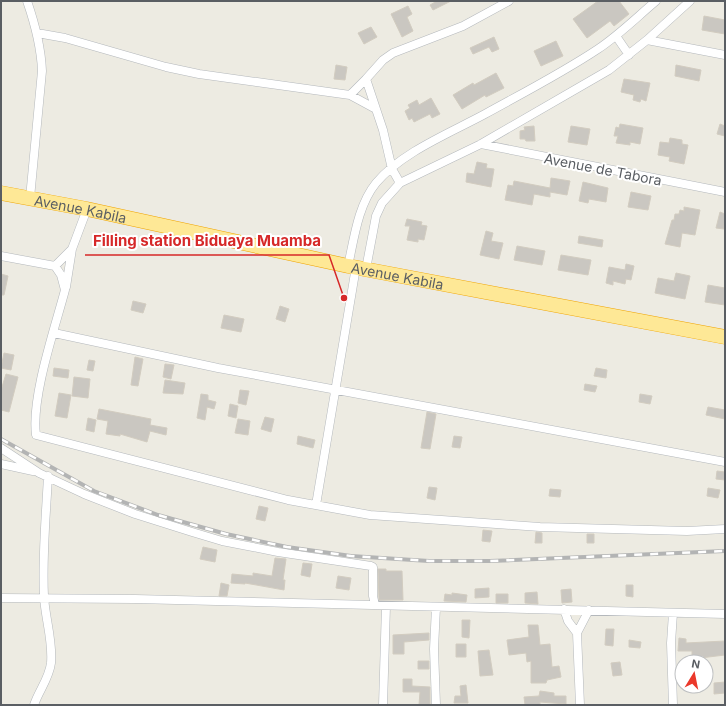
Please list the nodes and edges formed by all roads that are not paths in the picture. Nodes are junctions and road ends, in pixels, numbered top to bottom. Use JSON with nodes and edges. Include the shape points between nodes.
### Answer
{"nodes":[{"id":1,"x":28,"y":1,"type":"edge"},
{"id":2,"x":509,"y":1,"type":"edge"},
{"id":3,"x":656,"y":1,"type":"edge"},
{"id":4,"x":690,"y":1,"type":"edge"},
{"id":5,"x":37,"y":32,"type":"junction"},
{"id":6,"x":616,"y":36,"type":"junction"},
{"id":7,"x":648,"y":40,"type":"junction"},
{"id":8,"x":629,"y":55,"type":"junction"},
{"id":9,"x":725,"y":55,"type":"edge"},
{"id":10,"x":366,"y":79,"type":"junction"},
{"id":11,"x":350,"y":95,"type":"junction"},
{"id":12,"x":374,"y":108,"type":"junction"},
{"id":13,"x":481,"y":144,"type":"junction"},
{"id":14,"x":392,"y":169,"type":"junction"},
{"id":15,"x":400,"y":183,"type":"junction"},
{"id":16,"x":725,"y":192,"type":"edge"},
{"id":17,"x":1,"y":193,"type":"edge"},
{"id":18,"x":30,"y":198,"type":"junction"},
{"id":19,"x":87,"y":209,"type":"junction"},
{"id":20,"x":72,"y":249,"type":"junction"},
{"id":21,"x":1,"y":256,"type":"edge"},
{"id":22,"x":55,"y":266,"type":"junction"},
{"id":23,"x":357,"y":267,"type":"junction"},
{"id":24,"x":65,"y":290,"type":"junction"},
{"id":25,"x":54,"y":332,"type":"junction"},
{"id":26,"x":725,"y":337,"type":"edge"},
{"id":27,"x":336,"y":390,"type":"junction"},
{"id":28,"x":1,"y":448,"type":"edge"},
{"id":29,"x":725,"y":462,"type":"edge"},
{"id":30,"x":1,"y":464,"type":"edge"},
{"id":31,"x":39,"y":473,"type":"junction"},
{"id":32,"x":48,"y":476,"type":"junction"},
{"id":33,"x":316,"y":505,"type":"junction"},
{"id":34,"x":725,"y":529,"type":"edge"},
{"id":35,"x":44,"y":597,"type":"junction"},
{"id":36,"x":1,"y":598,"type":"edge"},
{"id":37,"x":375,"y":606,"type":"junction"},
{"id":38,"x":386,"y":606,"type":"junction"},
{"id":39,"x":436,"y":607,"type":"junction"},
{"id":40,"x":564,"y":609,"type":"junction"},
{"id":41,"x":589,"y":610,"type":"junction"},
{"id":42,"x":674,"y":613,"type":"junction"},
{"id":43,"x":725,"y":614,"type":"edge"},
{"id":44,"x":576,"y":633,"type":"junction"},
{"id":45,"x":35,"y":702,"type":"edge"},
{"id":46,"x":27,"y":705,"type":"edge"},
{"id":47,"x":383,"y":705,"type":"edge"},
{"id":48,"x":436,"y":705,"type":"edge"},
{"id":49,"x":580,"y":705,"type":"edge"},
{"id":50,"x":673,"y":705,"type":"edge"}],
"edges":[{"from":1,"to":5,"type":"street"},
{"from":2,"to":10,"type":"street","via":[[463,26],[393,53]]},
{"from":3,"to":6,"type":"street"},
{"from":4,"to":7,"type":"street"},
{"from":5,"to":11,"type":"street","via":[[199,74]]},
{"from":5,"to":18,"type":"street","via":[[41,53],[42,85]]},
{"from":6,"to":8,"type":"street"},
{"from":6,"to":14,"type":"street","via":[[564,70],[424,146]]},
{"from":7,"to":8,"type":"street"},
{"from":7,"to":9,"type":"street"},
{"from":8,"to":13,"type":"street","via":[[580,87]]},
{"from":10,"to":11,"type":"street"},
{"from":10,"to":12,"type":"street"},
{"from":11,"to":12,"type":"street"},
{"from":12,"to":14,"type":"street"},
{"from":13,"to":15,"type":"street"},
{"from":13,"to":16,"type":"street","name":"Avenue de Tabora"},
{"from":14,"to":15,"type":"street"},
{"from":14,"to":23,"type":"street","via":[[376,184],[368,198],[357,229]]},
{"from":15,"to":23,"type":"street","via":[[382,203]]},
{"from":17,"to":18,"type":"highway","name":"Avenue Kabila"},
{"from":18,"to":19,"type":"highway","name":"Avenue Kabila"},
{"from":19,"to":20,"type":"street"},
{"from":19,"to":23,"type":"highway","name":"Avenue Kabila"},
{"from":20,"to":22,"type":"street"},
{"from":20,"to":24,"type":"street"},
{"from":21,"to":22,"type":"street"},
{"from":22,"to":24,"type":"street","via":[[62,275]]},
{"from":23,"to":26,"type":"highway","name":"Avenue Kabila"},
{"from":23,"to":27,"type":"street"},
{"from":24,"to":25,"type":"street"},
{"from":25,"to":27,"type":"street"},
{"from":25,"to":33,"type":"street","via":[[41,383],[36,435]]},
{"from":27,"to":29,"type":"street"},
{"from":27,"to":33,"type":"street"},
{"from":28,"to":31,"type":"street"},
{"from":30,"to":31,"type":"street"},
{"from":31,"to":32,"type":"street"},
{"from":32,"to":35,"type":"street"},
{"from":32,"to":37,"type":"street","via":[[84,494],[135,514],[222,541],[371,566]]},
{"from":33,"to":34,"type":"street","via":[[370,515],[479,523],[574,528],[703,531]]},
{"from":35,"to":36,"type":"street"},
{"from":35,"to":37,"type":"street"},
{"from":35,"to":45,"type":"street","via":[[51,662],[48,676]]},
{"from":37,"to":38,"type":"street"},
{"from":38,"to":39,"type":"street"},
{"from":38,"to":47,"type":"street"},
{"from":39,"to":40,"type":"street"},
{"from":39,"to":48,"type":"street"},
{"from":40,"to":41,"type":"street"},
{"from":40,"to":44,"type":"street"},
{"from":41,"to":42,"type":"street"},
{"from":41,"to":44,"type":"street"},
{"from":42,"to":43,"type":"street"},
{"from":42,"to":50,"type":"street","via":[[671,643]]},
{"from":44,"to":49,"type":"street"},
{"from":45,"to":46,"type":"street"}]}
